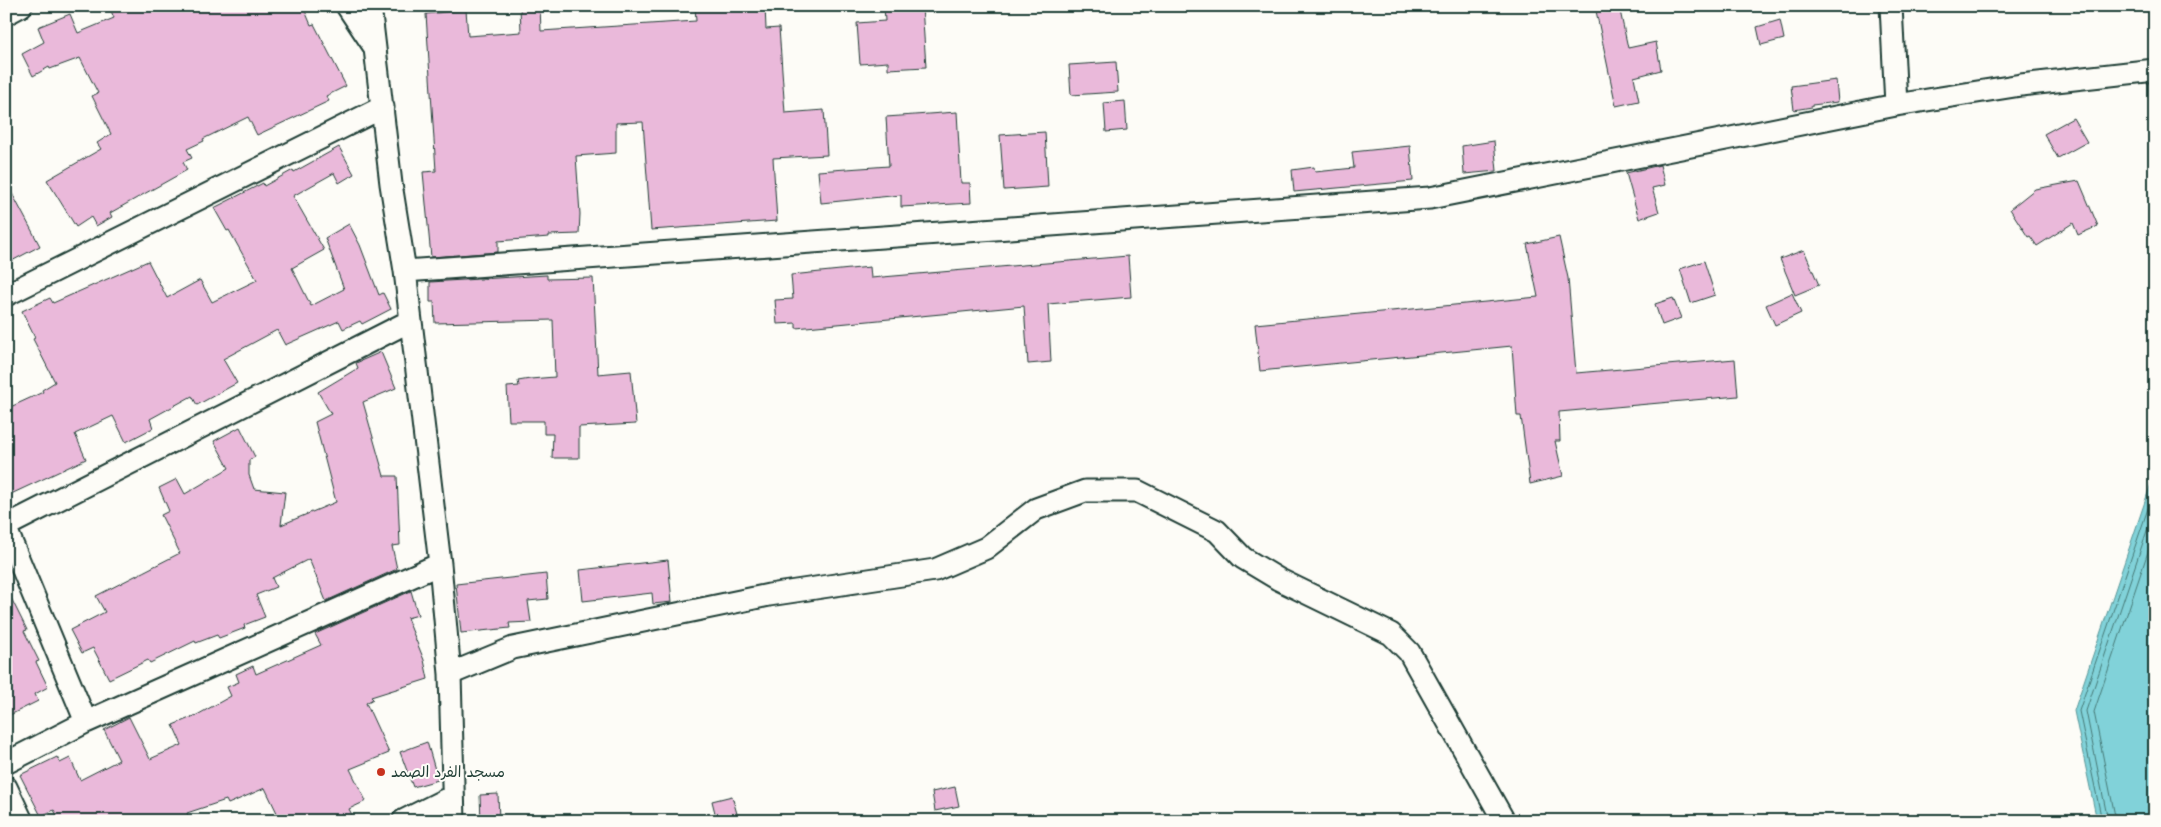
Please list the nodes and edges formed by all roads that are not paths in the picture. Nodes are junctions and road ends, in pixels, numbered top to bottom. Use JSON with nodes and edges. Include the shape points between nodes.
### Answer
{"nodes":[{"id":1,"x":21,"y":6,"type":"edge"},
{"id":2,"x":347,"y":6,"type":"edge"},
{"id":3,"x":393,"y":6,"type":"edge"},
{"id":4,"x":1891,"y":6,"type":"edge"},
{"id":5,"x":370,"y":7,"type":"edge"},
{"id":6,"x":6,"y":14,"type":"edge"},
{"id":7,"x":375,"y":48,"type":"junction"},
{"id":8,"x":2155,"y":70,"type":"edge"},
{"id":9,"x":1896,"y":105,"type":"junction"},
{"id":10,"x":383,"y":107,"type":"junction"},
{"id":11,"x":405,"y":271,"type":"junction"},
{"id":12,"x":6,"y":295,"type":"edge"},
{"id":13,"x":410,"y":321,"type":"junction"},
{"id":14,"x":6,"y":528,"type":"edge"},
{"id":15,"x":440,"y":564,"type":"junction"},
{"id":16,"x":450,"y":674,"type":"junction"},
{"id":17,"x":86,"y":722,"type":"junction"},
{"id":18,"x":6,"y":763,"type":"edge"},
{"id":19,"x":6,"y":787,"type":"edge"},
{"id":20,"x":452,"y":796,"type":"junction"},
{"id":21,"x":22,"y":821,"type":"edge"},
{"id":22,"x":402,"y":821,"type":"edge"},
{"id":23,"x":454,"y":821,"type":"edge"},
{"id":24,"x":1504,"y":821,"type":"edge"}],
"edges":[{"from":1,"to":6,"type":"street"},
{"from":2,"to":7,"type":"street"},
{"from":3,"to":5,"type":"lane"},
{"from":4,"to":9,"type":"street"},
{"from":5,"to":7,"type":"street"},
{"from":7,"to":10,"type":"street"},
{"from":8,"to":9,"type":"street","via":[[2022,85]]},
{"from":9,"to":11,"type":"street","via":[[1430,198]]},
{"from":10,"to":11,"type":"street"},
{"from":10,"to":12,"type":"street"},
{"from":11,"to":13,"type":"street"},
{"from":13,"to":14,"type":"street"},
{"from":13,"to":15,"type":"street"},
{"from":14,"to":17,"type":"street"},
{"from":15,"to":16,"type":"street"},
{"from":15,"to":17,"type":"street"},
{"from":16,"to":20,"type":"street"},
{"from":16,"to":24,"type":"street","via":[[513,648],[769,595],[935,570],[986,548],[1036,509],[1085,491],[1137,491],[1217,531],[1243,558],[1278,579],[1391,634],[1409,652]]},
{"from":17,"to":18,"type":"street"},
{"from":19,"to":21,"type":"street"},
{"from":20,"to":22,"type":"street"},
{"from":20,"to":23,"type":"street"}]}
